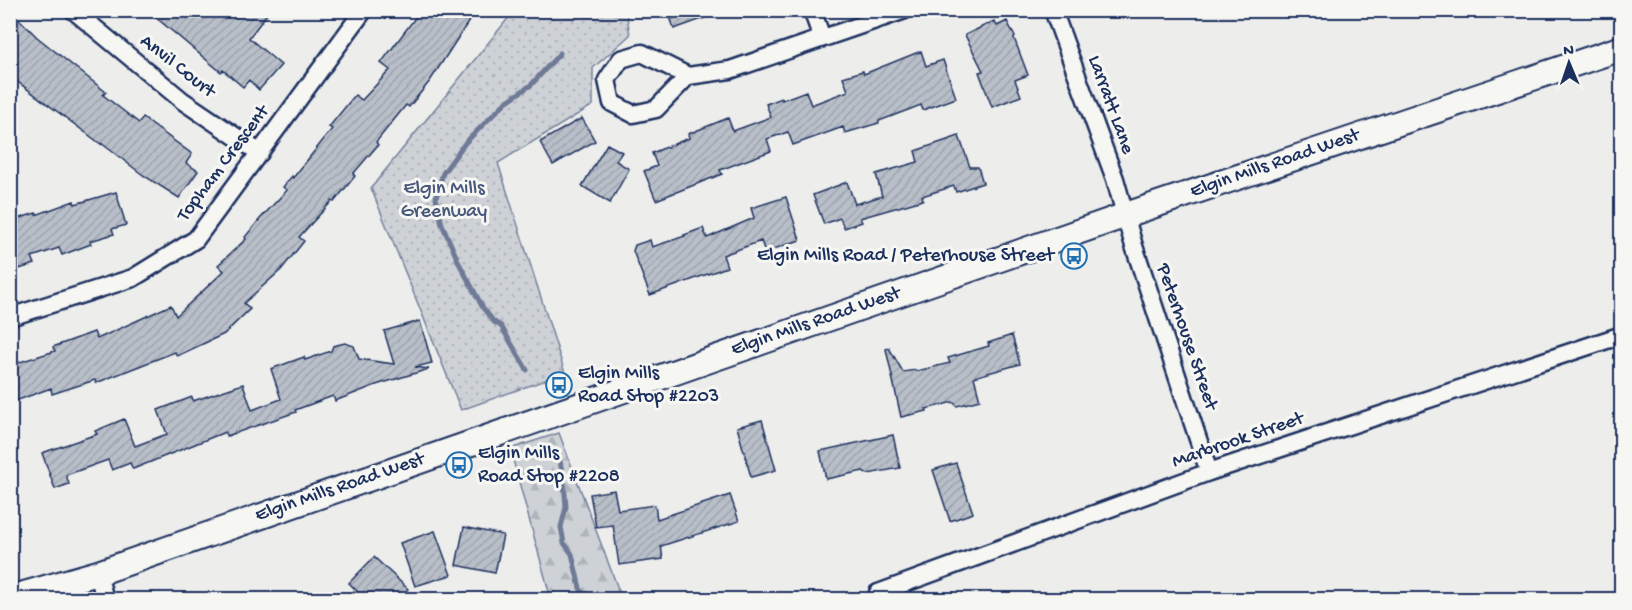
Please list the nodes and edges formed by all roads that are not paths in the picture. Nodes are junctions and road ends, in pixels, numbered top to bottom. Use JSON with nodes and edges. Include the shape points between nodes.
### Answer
{"nodes":[{"id":1,"x":73,"y":10,"type":"edge"},
{"id":2,"x":364,"y":10,"type":"edge"},
{"id":3,"x":812,"y":10,"type":"edge"},
{"id":4,"x":905,"y":10,"type":"edge"},
{"id":5,"x":1053,"y":10,"type":"edge"},
{"id":6,"x":822,"y":38,"type":"junction"},
{"id":7,"x":1622,"y":48,"type":"edge"},
{"id":8,"x":688,"y":76,"type":"junction"},
{"id":9,"x":260,"y":153,"type":"junction"},
{"id":10,"x":1124,"y":216,"type":"junction"},
{"id":11,"x":10,"y":317,"type":"edge"},
{"id":12,"x":1622,"y":335,"type":"edge"},
{"id":13,"x":1209,"y":472,"type":"junction"},
{"id":14,"x":98,"y":573,"type":"junction"},
{"id":15,"x":10,"y":598,"type":"edge"},
{"id":16,"x":105,"y":600,"type":"edge"},
{"id":17,"x":880,"y":600,"type":"edge"}],
"edges":[{"from":1,"to":9,"type":"street","name":"Anvil Court","via":[[183,101]]},
{"from":2,"to":9,"type":"street","name":"Topham Crescent"},
{"from":3,"to":6,"type":"street"},
{"from":4,"to":6,"type":"street"},
{"from":5,"to":10,"type":"street","name":"Larratt Lane","via":[[1115,179]]},
{"from":6,"to":8,"type":"street","via":[[730,70]]},
{"from":7,"to":10,"type":"main road","name":"Elgin Mills Road West"},
{"from":8,"to":8,"type":"street","via":[[656,109],[633,114],[612,103],[607,80],[621,59],[642,53]]},
{"from":9,"to":11,"type":"street","name":"Topham Crescent","via":[[196,239],[133,278]]},
{"from":10,"to":13,"type":"street","name":"Peterhouse Street"},
{"from":10,"to":14,"type":"main road","name":"Elgin Mills Road West"},
{"from":12,"to":13,"type":"street","name":"Marbrook Street"},
{"from":13,"to":17,"type":"street","name":"Marbrook Street","via":[[878,593]]},
{"from":14,"to":15,"type":"main road","name":"Elgin Mills Road West"},
{"from":14,"to":16,"type":"street"}]}
